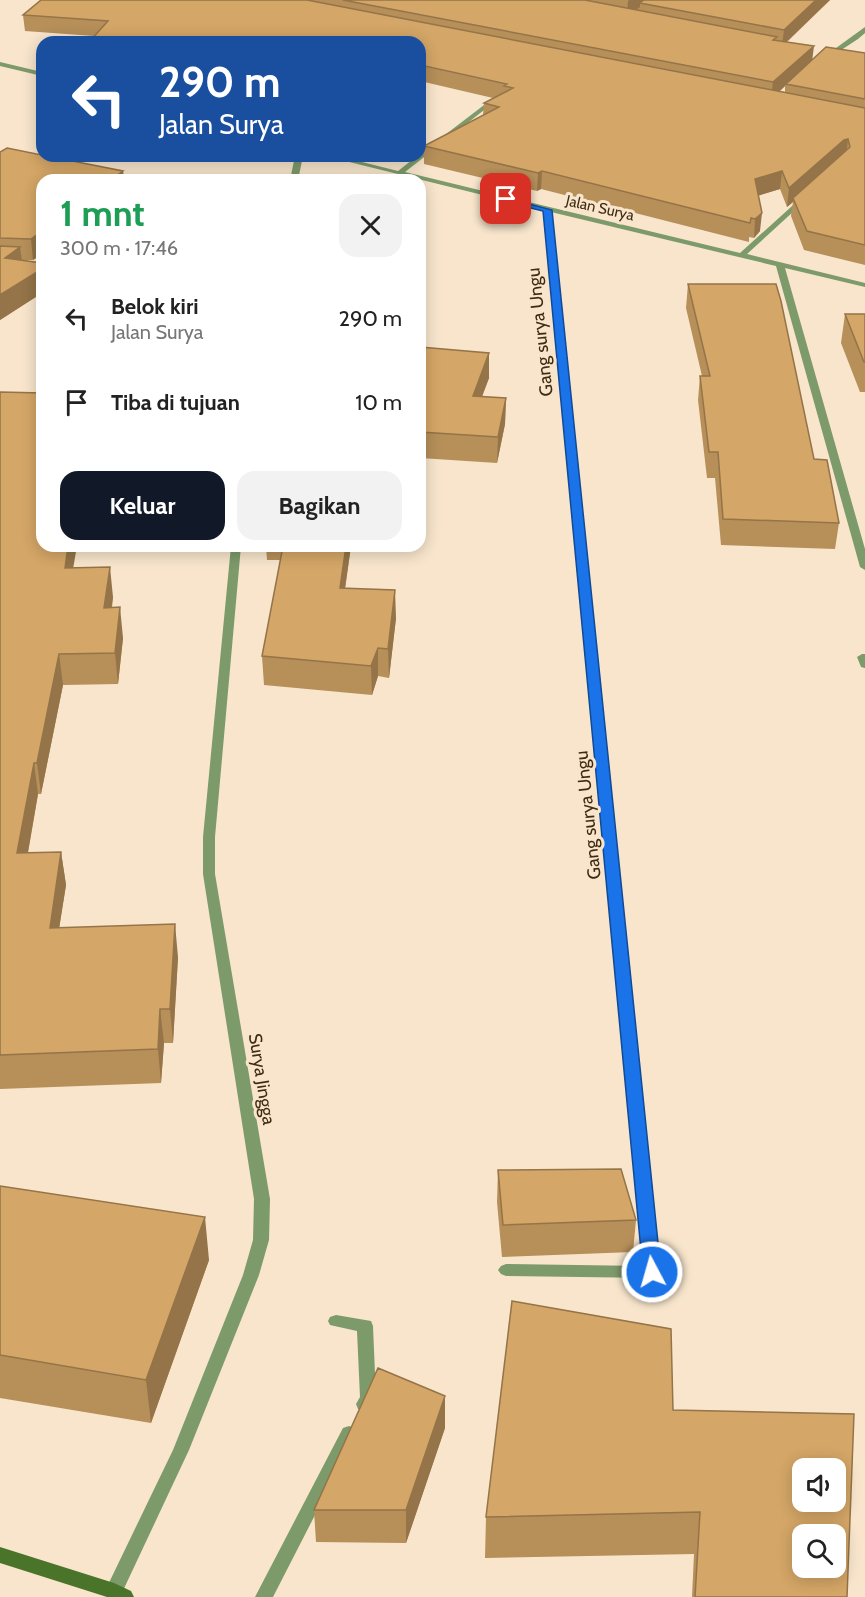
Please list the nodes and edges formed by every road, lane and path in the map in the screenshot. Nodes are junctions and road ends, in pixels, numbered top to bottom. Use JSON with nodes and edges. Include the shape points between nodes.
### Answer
{"nodes":[{"id":1,"x":865,"y":28,"type":"edge"},
{"id":2,"x":856,"y":38,"type":"junction"},
{"id":3,"x":865,"y":39,"type":"edge"},
{"id":4,"x":824,"y":58,"type":"edge"},
{"id":5,"x":0,"y":64,"type":"edge"},
{"id":6,"x":36,"y":73,"type":"edge"},
{"id":7,"x":490,"y":103,"type":"edge"},
{"id":8,"x":426,"y":153,"type":"edge"},
{"id":9,"x":356,"y":162,"type":"edge"},
{"id":10,"x":414,"y":162,"type":"edge"},
{"id":11,"x":401,"y":172,"type":"junction"},
{"id":12,"x":409,"y":174,"type":"edge"},
{"id":13,"x":426,"y":179,"type":"edge"},
{"id":14,"x":809,"y":192,"type":"edge"},
{"id":15,"x":547,"y":210,"type":"junction"},
{"id":16,"x":742,"y":255,"type":"junction"},
{"id":17,"x":780,"y":265,"type":"junction"},
{"id":18,"x":865,"y":285,"type":"edge"},
{"id":19,"x":235,"y":552,"type":"edge"},
{"id":20,"x":865,"y":567,"type":"edge"},
{"id":21,"x":506,"y":1270,"type":"dead end"},
{"id":22,"x":336,"y":1322,"type":"dead end"},
{"id":23,"x":0,"y":1556,"type":"edge"},
{"id":24,"x":120,"y":1594,"type":"edge"},
{"id":25,"x":264,"y":1597,"type":"edge"}],
"edges":[{"from":1,"to":2,"type":"street"},
{"from":2,"to":3,"type":"street"},
{"from":2,"to":4,"type":"street"},
{"from":5,"to":6,"type":"street"},
{"from":7,"to":8,"type":"street"},
{"from":9,"to":11,"type":"street","name":"Jalan Surya"},
{"from":10,"to":11,"type":"street"},
{"from":11,"to":12,"type":"street","name":"Jalan Surya"},
{"from":13,"to":15,"type":"street","name":"Jalan Surya"},
{"from":14,"to":16,"type":"street"},
{"from":15,"to":16,"type":"street","name":"Jalan Surya"},
{"from":15,"to":21,"type":"street","name":"Gang surya Ungu","via":[[652,1272]]},
{"from":16,"to":17,"type":"street","name":"Jalan Surya"},
{"from":17,"to":18,"type":"street","name":"Jalan Surya"},
{"from":17,"to":20,"type":"street"},
{"from":19,"to":24,"type":"street","name":"Surya Jingga","via":[[209,837],[209,874],[262,1199],[261,1240],[251,1275]]},
{"from":22,"to":25,"type":"street","via":[[365,1326],[368,1398]]},
{"from":23,"to":24,"type":"street"}]}
